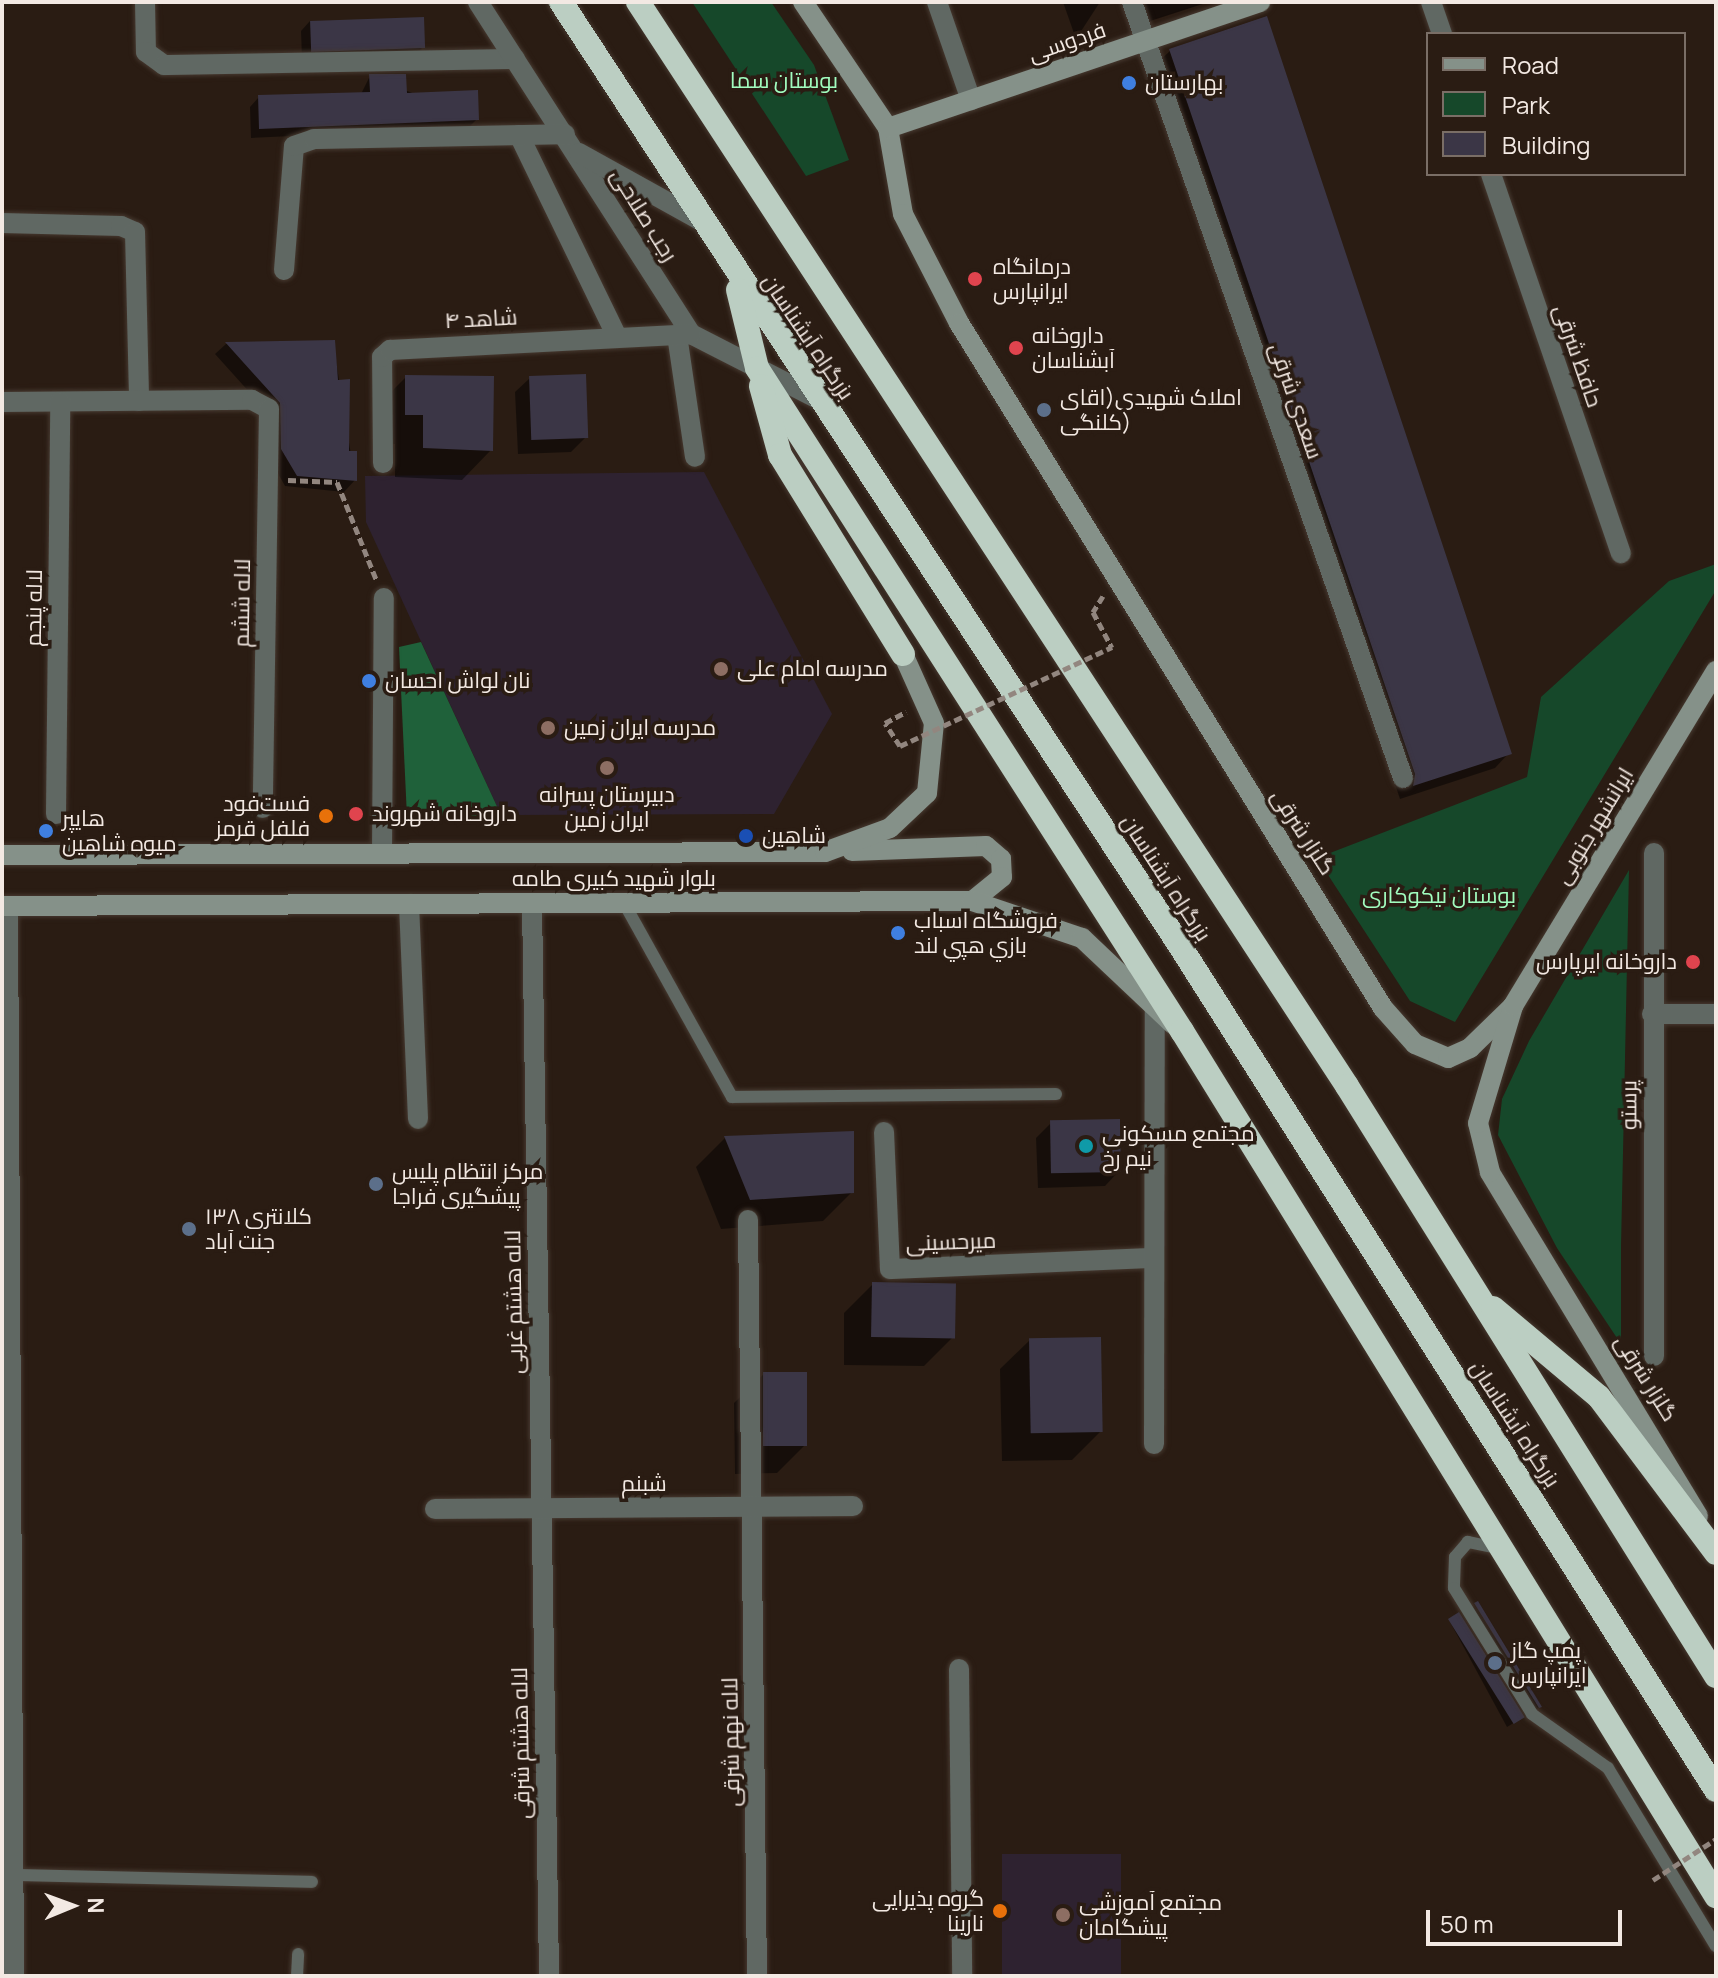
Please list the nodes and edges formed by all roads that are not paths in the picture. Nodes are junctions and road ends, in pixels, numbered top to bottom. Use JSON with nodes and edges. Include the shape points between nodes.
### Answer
{"nodes":[{"id":1,"x":145,"y":2,"type":"edge"},
{"id":2,"x":478,"y":2,"type":"edge"},
{"id":3,"x":561,"y":2,"type":"edge"},
{"id":4,"x":638,"y":2,"type":"edge"},
{"id":5,"x":803,"y":2,"type":"edge"},
{"id":6,"x":937,"y":2,"type":"edge"},
{"id":7,"x":1132,"y":2,"type":"edge"},
{"id":8,"x":1260,"y":2,"type":"edge"},
{"id":9,"x":1431,"y":2,"type":"edge"},
{"id":10,"x":1441,"y":32,"type":"edge"},
{"id":11,"x":1144,"y":41,"type":"junction"},
{"id":12,"x":515,"y":59,"type":"junction"},
{"id":13,"x":971,"y":100,"type":"junction"},
{"id":14,"x":888,"y":128,"type":"junction"},
{"id":15,"x":519,"y":135,"type":"junction"},
{"id":16,"x":570,"y":142,"type":"junction"},
{"id":17,"x":1492,"y":176,"type":"edge"},
{"id":18,"x":700,"y":220,"type":"junction"},
{"id":19,"x":2,"y":223,"type":"edge"},
{"id":20,"x":284,"y":270,"type":"dead end"},
{"id":21,"x":733,"y":272,"type":"junction"},
{"id":22,"x":684,"y":334,"type":"junction"},
{"id":23,"x":617,"y":337,"type":"junction"},
{"id":24,"x":757,"y":368,"type":"junction"},
{"id":25,"x":818,"y":399,"type":"junction"},
{"id":26,"x":139,"y":401,"type":"junction"},
{"id":27,"x":2,"y":402,"type":"edge"},
{"id":28,"x":60,"y":402,"type":"junction"},
{"id":29,"x":695,"y":457,"type":"dead end"},
{"id":30,"x":383,"y":463,"type":"dead end"},
{"id":31,"x":1621,"y":553,"type":"dead end"},
{"id":32,"x":384,"y":598,"type":"road end"},
{"id":33,"x":903,"y":654,"type":"joint"},
{"id":34,"x":1716,"y":671,"type":"edge"},
{"id":35,"x":1403,"y":778,"type":"dead end"},
{"id":36,"x":263,"y":808,"type":"dead end"},
{"id":37,"x":56,"y":814,"type":"dead end"},
{"id":38,"x":825,"y":852,"type":"junction"},
{"id":39,"x":1654,"y":853,"type":"dead end"},
{"id":40,"x":382,"y":854,"type":"junction"},
{"id":41,"x":2,"y":855,"type":"edge"},
{"id":42,"x":972,"y":901,"type":"junction"},
{"id":43,"x":532,"y":903,"type":"junction"},
{"id":44,"x":624,"y":903,"type":"junction"},
{"id":45,"x":409,"y":904,"type":"junction"},
{"id":46,"x":5,"y":906,"type":"edge"},
{"id":47,"x":1513,"y":1006,"type":"junction"},
{"id":48,"x":1155,"y":1009,"type":"junction"},
{"id":49,"x":1652,"y":1014,"type":"junction"},
{"id":50,"x":1716,"y":1014,"type":"edge"},
{"id":51,"x":1182,"y":1031,"type":"junction"},
{"id":52,"x":1056,"y":1094,"type":"dead end"},
{"id":53,"x":418,"y":1119,"type":"dead end"},
{"id":54,"x":884,"y":1132,"type":"dead end"},
{"id":55,"x":748,"y":1220,"type":"dead end"},
{"id":56,"x":1152,"y":1258,"type":"junction"},
{"id":57,"x":1474,"y":1291,"type":"junction"},
{"id":58,"x":1654,"y":1356,"type":"dead end"},
{"id":59,"x":1154,"y":1444,"type":"dead end"},
{"id":60,"x":853,"y":1506,"type":"dead end"},
{"id":61,"x":752,"y":1507,"type":"junction"},
{"id":62,"x":435,"y":1509,"type":"dead end"},
{"id":63,"x":541,"y":1509,"type":"junction"},
{"id":64,"x":1716,"y":1552,"type":"edge"},
{"id":65,"x":1503,"y":1553,"type":"junction"},
{"id":66,"x":959,"y":1669,"type":"dead end"},
{"id":67,"x":1716,"y":1676,"type":"edge"},
{"id":68,"x":7,"y":1725,"type":"edge"},
{"id":69,"x":1716,"y":1790,"type":"edge"},
{"id":70,"x":13,"y":1875,"type":"junction"},
{"id":71,"x":312,"y":1882,"type":"dead end"},
{"id":72,"x":1716,"y":1896,"type":"edge"},
{"id":73,"x":8,"y":1931,"type":"edge"},
{"id":74,"x":1716,"y":1946,"type":"edge"},
{"id":75,"x":298,"y":1954,"type":"dead end"},
{"id":76,"x":14,"y":1976,"type":"edge"},
{"id":77,"x":297,"y":1976,"type":"edge"},
{"id":78,"x":549,"y":1976,"type":"edge"},
{"id":79,"x":757,"y":1976,"type":"edge"},
{"id":80,"x":962,"y":1976,"type":"edge"}],
"edges":[{"from":1,"to":12,"type":"street","via":[[152,63]]},
{"from":2,"to":12,"type":"street","name":"رجب صلاحی"},
{"from":3,"to":18,"type":"highway","name":"بزرگراه آبشناسان"},
{"from":4,"to":57,"type":"highway","name":"بزرگراه آبشناسان"},
{"from":5,"to":14,"type":"street","name":"گلزار شرقی"},
{"from":6,"to":13,"type":"street"},
{"from":7,"to":11,"type":"street","name":"سعدی شرقی"},
{"from":8,"to":11,"type":"street","name":"فردوسی"},
{"from":9,"to":10,"type":"street"},
{"from":11,"to":13,"type":"street","name":"فردوسی"},
{"from":11,"to":35,"type":"street","name":"سعدی شرقی"},
{"from":12,"to":16,"type":"street","name":"رجب صلاحی"},
{"from":13,"to":14,"type":"street","name":"فردوسی"},
{"from":14,"to":47,"type":"street","name":"گلزار شرقی","via":[[903,214],[959,323],[1383,1008],[1415,1044],[1448,1058],[1470,1048]]},
{"from":15,"to":16,"type":"street"},
{"from":15,"to":20,"type":"street","via":[[314,139],[294,146]]},
{"from":15,"to":23,"type":"street"},
{"from":16,"to":18,"type":"street"},
{"from":16,"to":22,"type":"street","name":"رجب صلاحی"},
{"from":17,"to":31,"type":"street","name":"حافظ شرقی"},
{"from":18,"to":21,"type":"highway","name":"بزرگراه آبشناسان"},
{"from":19,"to":26,"type":"street","via":[[121,226],[135,232]]},
{"from":21,"to":24,"type":"highway"},
{"from":21,"to":25,"type":"highway","name":"بزرگراه آبشناسان"},
{"from":22,"to":23,"type":"street","name":"شاهد ۴"},
{"from":22,"to":24,"type":"street"},
{"from":22,"to":29,"type":"street"},
{"from":23,"to":30,"type":"street","name":"شاهد ۴","via":[[390,350],[382,357]]},
{"from":24,"to":25,"type":"street"},
{"from":24,"to":33,"type":"highway","via":[[780,455]]},
{"from":24,"to":51,"type":"highway"},
{"from":25,"to":69,"type":"highway","name":"بزرگراه آبشناسان","via":[[1175,938]]},
{"from":26,"to":28,"type":"street"},
{"from":26,"to":36,"type":"street","name":"لاله ششم","via":[[263,401],[269,409]]},
{"from":27,"to":28,"type":"street"},
{"from":28,"to":37,"type":"street","name":"لاله پنجم"},
{"from":32,"to":40,"type":"street"},
{"from":33,"to":38,"type":"street","name":"بلوار شهید کبیری طامه","via":[[934,723],[935,774],[912,812],[890,828]]},
{"from":34,"to":47,"type":"street","name":"ایرانشهر جنوبی"},
{"from":38,"to":40,"type":"street","name":"بلوار شهید کبیری طامه"},
{"from":38,"to":42,"type":"street","via":[[986,846],[1001,859],[1002,877]]},
{"from":39,"to":49,"type":"street","name":"پرستو"},
{"from":40,"to":41,"type":"street","name":"بلوار شهید کبیری طامه"},
{"from":42,"to":44,"type":"street","name":"بلوار شهید کبیری طامه"},
{"from":42,"to":48,"type":"street","name":"بلوار شهید کبیری طامه","via":[[1082,938]]},
{"from":43,"to":44,"type":"street","name":"بلوار شهید کبیری طامه"},
{"from":43,"to":45,"type":"street","name":"بلوار شهید کبیری طامه"},
{"from":43,"to":63,"type":"street","name":"لاله هشتم غربی"},
{"from":44,"to":52,"type":"lane","via":[[732,1097]]},
{"from":45,"to":46,"type":"street","name":"بلوار شهید کبیری طامه"},
{"from":45,"to":53,"type":"street"},
{"from":46,"to":68,"type":"street"},
{"from":47,"to":64,"type":"street","name":"گلزار شرقی","via":[[1480,1101],[1480,1145],[1490,1172],[1671,1465]]},
{"from":48,"to":51,"type":"street","name":"بلوار شهید کبیری طامه"},
{"from":48,"to":56,"type":"street"},
{"from":49,"to":50,"type":"street"},
{"from":49,"to":58,"type":"street","name":"پرستو"},
{"from":51,"to":65,"type":"highway"},
{"from":54,"to":56,"type":"street","name":"میرحسینی","via":[[890,1269]]},
{"from":55,"to":61,"type":"street","name":"لاله نهم شرقی"},
{"from":56,"to":59,"type":"street"},
{"from":57,"to":64,"type":"highway","via":[[1599,1397]]},
{"from":57,"to":67,"type":"highway","name":"بزرگراه آبشناسان"},
{"from":60,"to":61,"type":"street","name":"شبنم"},
{"from":61,"to":63,"type":"street","name":"شبنم"},
{"from":61,"to":79,"type":"street","name":"لاله نهم شرقی"},
{"from":62,"to":63,"type":"street","name":"شبنم"},
{"from":63,"to":78,"type":"street","name":"لاله هشتم شرقی"},
{"from":65,"to":72,"type":"highway"},
{"from":65,"to":74,"type":"lane","via":[[1468,1542],[1455,1557],[1454,1588],[1532,1714],[1608,1768]]},
{"from":66,"to":80,"type":"street"},
{"from":68,"to":70,"type":"street"},
{"from":70,"to":71,"type":"lane"},
{"from":70,"to":73,"type":"street"},
{"from":73,"to":76,"type":"street"},
{"from":75,"to":77,"type":"lane"}]}
